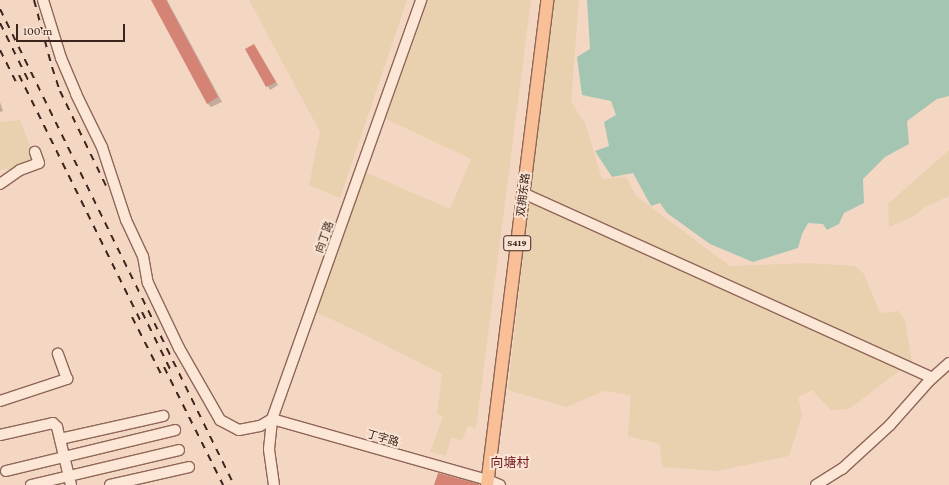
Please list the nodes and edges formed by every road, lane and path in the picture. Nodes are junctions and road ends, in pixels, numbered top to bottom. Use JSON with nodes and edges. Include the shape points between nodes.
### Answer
{"nodes":[{"id":1,"x":43,"y":0,"type":"edge"},
{"id":2,"x":421,"y":0,"type":"edge"},
{"id":3,"x":547,"y":0,"type":"edge"},
{"id":4,"x":35,"y":152,"type":"dead end"},
{"id":5,"x":0,"y":184,"type":"edge"},
{"id":6,"x":523,"y":192,"type":"junction"},
{"id":7,"x":58,"y":354,"type":"dead end"},
{"id":8,"x":949,"y":364,"type":"edge"},
{"id":9,"x":932,"y":378,"type":"junction"},
{"id":10,"x":0,"y":401,"type":"edge"},
{"id":11,"x":163,"y":416,"type":"dead end"},
{"id":12,"x":272,"y":419,"type":"junction"},
{"id":13,"x":175,"y":430,"type":"dead end"},
{"id":14,"x":0,"y":435,"type":"edge"},
{"id":15,"x":60,"y":439,"type":"junction"},
{"id":16,"x":179,"y":450,"type":"dead end"},
{"id":17,"x":64,"y":456,"type":"junction"},
{"id":18,"x":189,"y":467,"type":"dead end"},
{"id":19,"x":6,"y":471,"type":"dead end"},
{"id":20,"x":70,"y":480,"type":"edge"},
{"id":21,"x":487,"y":482,"type":"edge"},
{"id":22,"x":31,"y":485,"type":"edge"},
{"id":23,"x":110,"y":485,"type":"edge"},
{"id":24,"x":274,"y":485,"type":"edge"},
{"id":25,"x":500,"y":485,"type":"edge"},
{"id":26,"x":816,"y":485,"type":"edge"}],
"edges":[{"from":1,"to":12,"type":"street","via":[[61,58],[102,147],[126,220],[143,256],[148,283],[201,389],[220,420],[231,427],[247,429],[260,426]]},
{"from":2,"to":12,"type":"street","name":"向丁路"},
{"from":3,"to":6,"type":"main road","name":"双拥东路","number":"S419"},
{"from":4,"to":5,"type":"street","via":[[39,163],[20,170]]},
{"from":6,"to":9,"type":"street"},
{"from":6,"to":21,"type":"main road","name":"双拥东路","number":"S419"},
{"from":7,"to":10,"type":"street","via":[[67,379]]},
{"from":8,"to":9,"type":"street"},
{"from":9,"to":26,"type":"street","via":[[864,450],[842,469]]},
{"from":11,"to":15,"type":"street"},
{"from":12,"to":21,"type":"street","name":"丁字路"},
{"from":12,"to":24,"type":"street","name":"向丁路","via":[[269,449]]},
{"from":13,"to":17,"type":"street"},
{"from":14,"to":15,"type":"street","via":[[53,423]]},
{"from":15,"to":17,"type":"street"},
{"from":16,"to":20,"type":"street"},
{"from":17,"to":19,"type":"street"},
{"from":17,"to":20,"type":"street"},
{"from":18,"to":23,"type":"street"},
{"from":20,"to":22,"type":"street"},
{"from":21,"to":25,"type":"street","name":"丁字路"}]}
